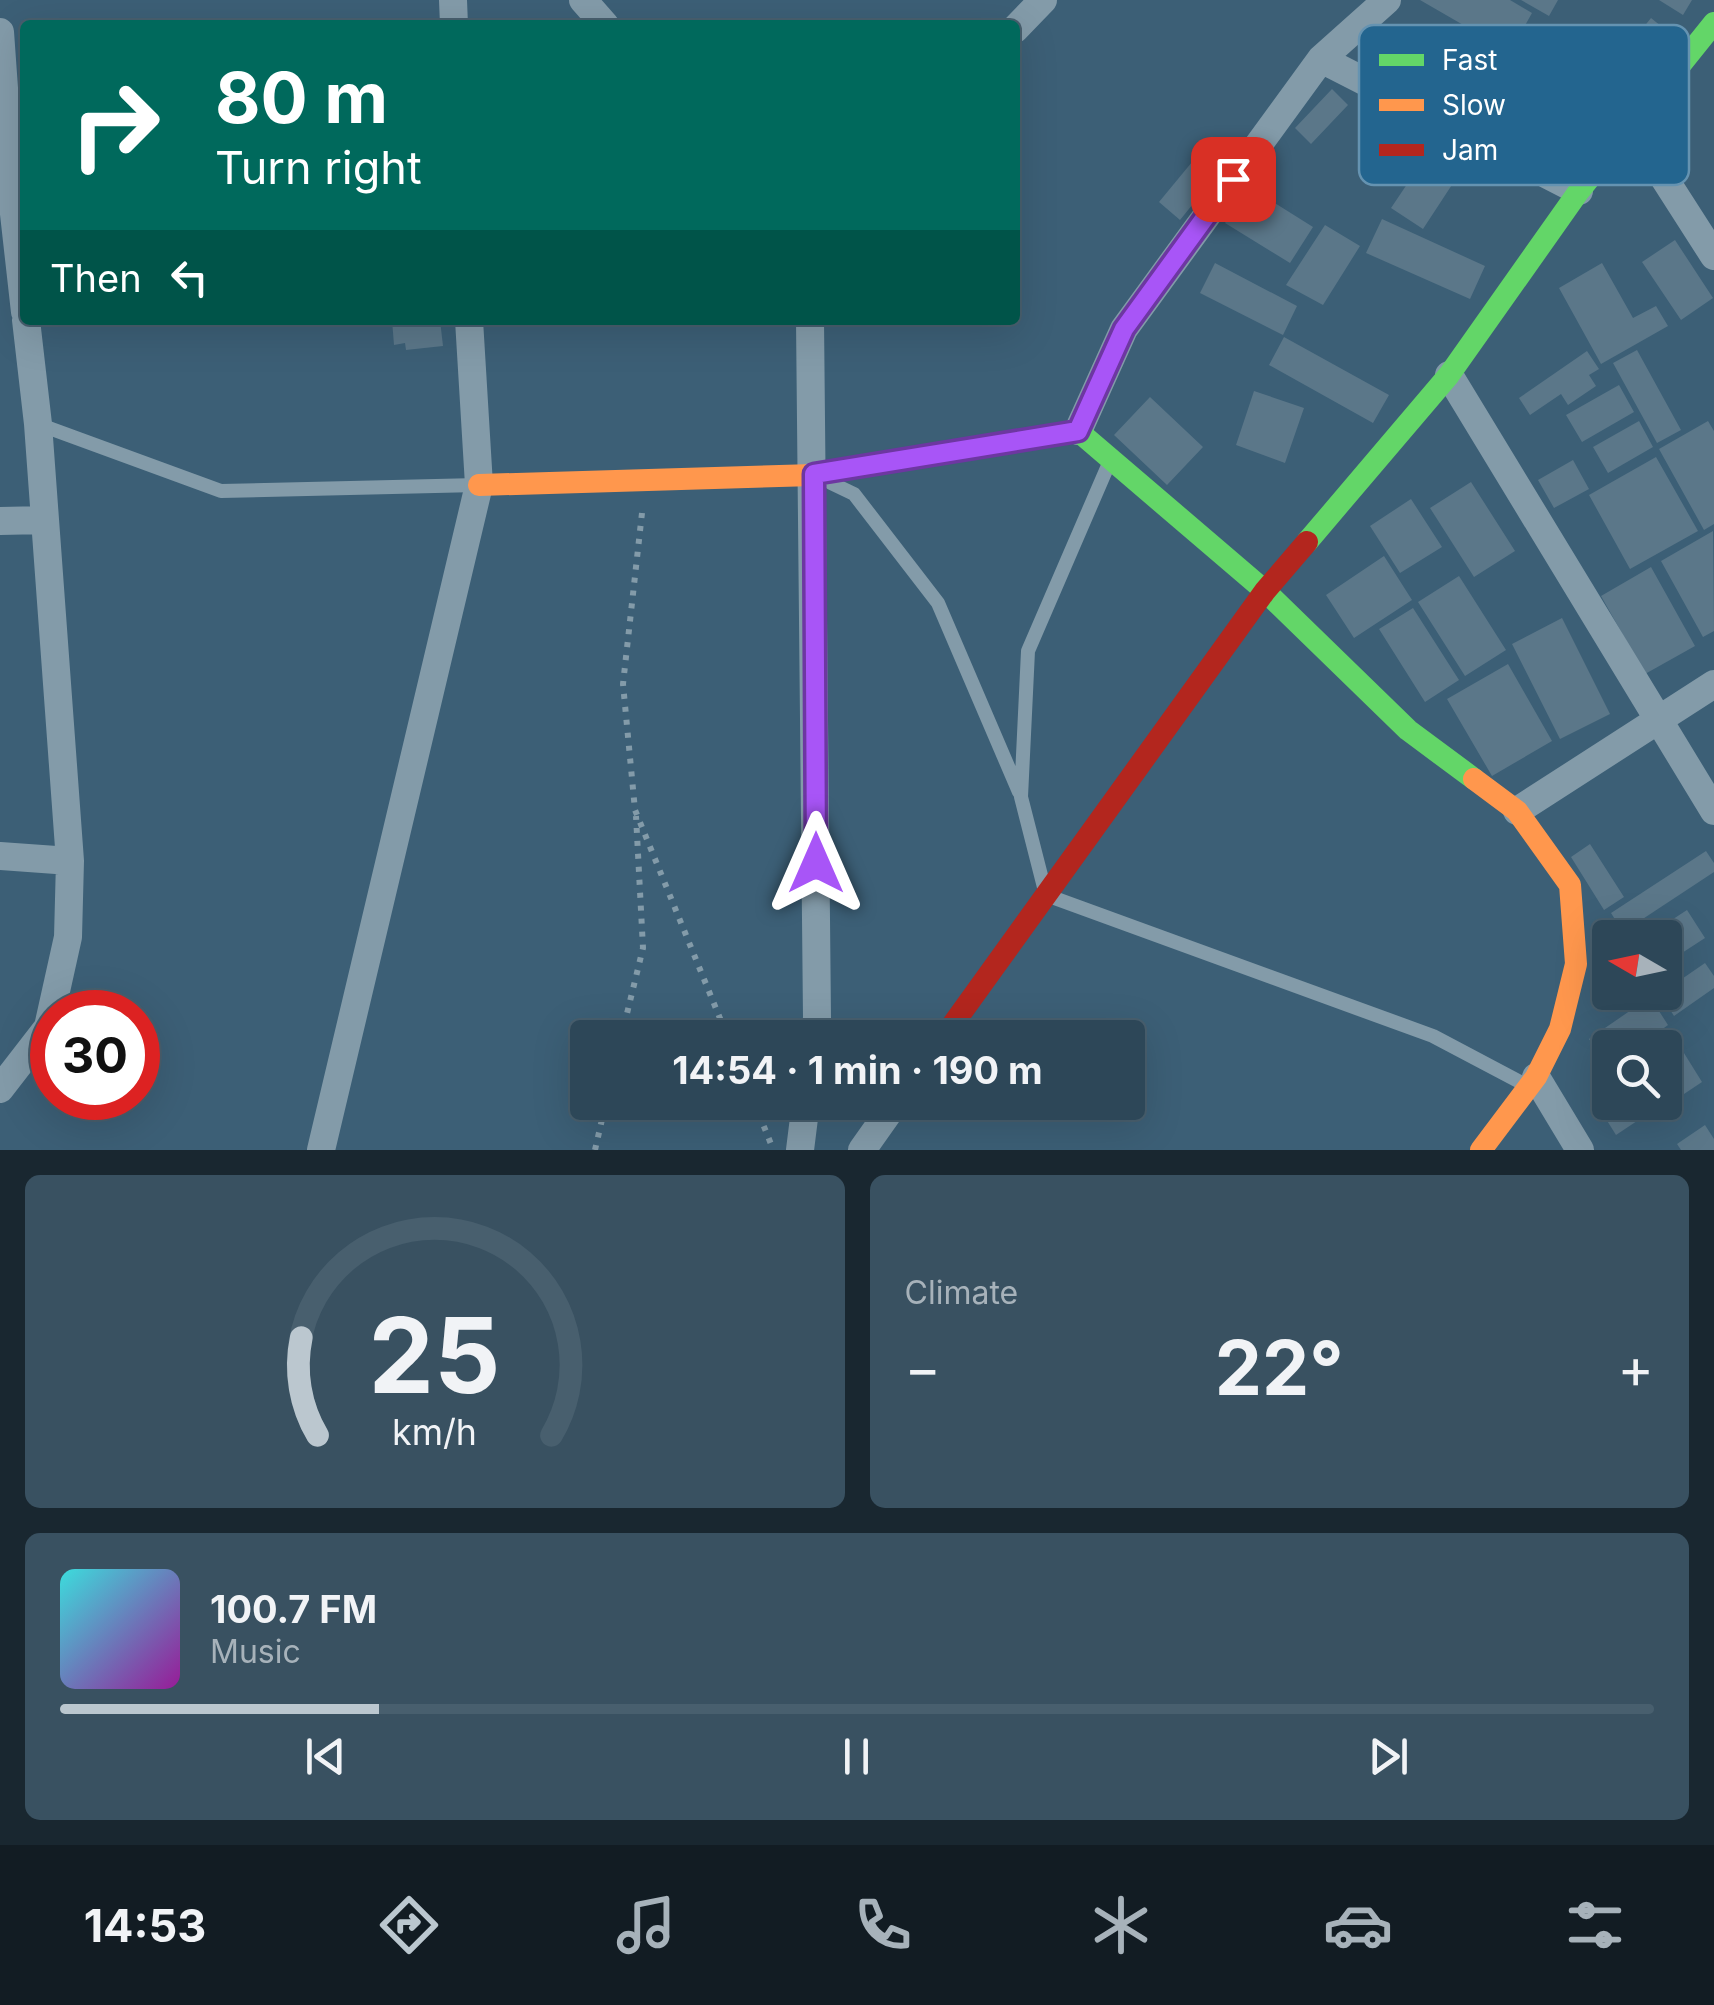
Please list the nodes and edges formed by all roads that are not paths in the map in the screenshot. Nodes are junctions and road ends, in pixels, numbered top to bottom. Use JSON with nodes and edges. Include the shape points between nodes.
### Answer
{"nodes":[{"id":1,"x":583,"y":0,"type":"edge"},
{"id":2,"x":1043,"y":0,"type":"edge"},
{"id":3,"x":1388,"y":0,"type":"edge"},
{"id":4,"x":601,"y":20,"type":"edge"},
{"id":5,"x":1714,"y":23,"type":"edge"},
{"id":6,"x":1020,"y":24,"type":"edge"},
{"id":7,"x":1360,"y":25,"type":"edge"},
{"id":8,"x":1359,"y":26,"type":"edge"},
{"id":9,"x":0,"y":32,"type":"edge"},
{"id":10,"x":1689,"y":55,"type":"edge"},
{"id":11,"x":1321,"y":59,"type":"junction"},
{"id":12,"x":1359,"y":78,"type":"edge"},
{"id":13,"x":1567,"y":185,"type":"edge"},
{"id":14,"x":1584,"y":185,"type":"edge"},
{"id":15,"x":1669,"y":185,"type":"edge"},
{"id":16,"x":6,"y":188,"type":"edge"},
{"id":17,"x":1579,"y":191,"type":"junction"},
{"id":18,"x":20,"y":222,"type":"edge"},
{"id":19,"x":1714,"y":256,"type":"edge"},
{"id":20,"x":27,"y":325,"type":"edge"},
{"id":21,"x":468,"y":325,"type":"edge"},
{"id":22,"x":810,"y":325,"type":"edge"},
{"id":23,"x":1448,"y":375,"type":"junction"},
{"id":24,"x":38,"y":424,"type":"junction"},
{"id":25,"x":1078,"y":431,"type":"junction"},
{"id":26,"x":1110,"y":459,"type":"junction"},
{"id":27,"x":814,"y":474,"type":"junction"},
{"id":28,"x":479,"y":485,"type":"junction"},
{"id":29,"x":44,"y":520,"type":"junction"},
{"id":30,"x":0,"y":521,"type":"edge"},
{"id":31,"x":1265,"y":591,"type":"junction"},
{"id":32,"x":1714,"y":684,"type":"edge"},
{"id":33,"x":1658,"y":718,"type":"junction"},
{"id":34,"x":1021,"y":797,"type":"junction"},
{"id":35,"x":1517,"y":811,"type":"junction"},
{"id":36,"x":1714,"y":812,"type":"edge"},
{"id":37,"x":0,"y":856,"type":"edge"},
{"id":38,"x":70,"y":861,"type":"junction"},
{"id":39,"x":1046,"y":895,"type":"junction"},
{"id":40,"x":815,"y":1020,"type":"edge"},
{"id":41,"x":956,"y":1020,"type":"edge"},
{"id":42,"x":1532,"y":1081,"type":"junction"},
{"id":43,"x":0,"y":1089,"type":"edge"},
{"id":44,"x":804,"y":1120,"type":"edge"},
{"id":45,"x":883,"y":1120,"type":"edge"},
{"id":46,"x":322,"y":1150,"type":"edge"},
{"id":47,"x":800,"y":1150,"type":"edge"},
{"id":48,"x":862,"y":1150,"type":"edge"},
{"id":49,"x":1481,"y":1150,"type":"edge"},
{"id":50,"x":1580,"y":1150,"type":"edge"}],
"edges":[{"from":1,"to":4,"type":"street"},
{"from":2,"to":6,"type":"street"},
{"from":3,"to":7,"type":"street"},
{"from":5,"to":10,"type":"street"},
{"from":8,"to":11,"type":"street"},
{"from":9,"to":16,"type":"street"},
{"from":11,"to":12,"type":"street"},
{"from":11,"to":25,"type":"street","via":[[1124,329]]},
{"from":13,"to":17,"type":"street"},
{"from":14,"to":17,"type":"street"},
{"from":15,"to":19,"type":"street"},
{"from":16,"to":18,"type":"street"},
{"from":17,"to":23,"type":"street"},
{"from":20,"to":24,"type":"street"},
{"from":21,"to":28,"type":"street"},
{"from":22,"to":27,"type":"street"},
{"from":23,"to":31,"type":"street"},
{"from":23,"to":33,"type":"street"},
{"from":24,"to":28,"type":"lane","via":[[221,490]]},
{"from":24,"to":29,"type":"street"},
{"from":25,"to":26,"type":"street"},
{"from":25,"to":27,"type":"street"},
{"from":26,"to":31,"type":"street"},
{"from":26,"to":34,"type":"lane","via":[[1028,651]]},
{"from":27,"to":28,"type":"street"},
{"from":27,"to":34,"type":"lane","via":[[854,494],[938,602]]},
{"from":27,"to":40,"type":"street"},
{"from":28,"to":46,"type":"street"},
{"from":29,"to":30,"type":"street"},
{"from":29,"to":38,"type":"street"},
{"from":31,"to":35,"type":"street","via":[[1408,730]]},
{"from":31,"to":39,"type":"street"},
{"from":32,"to":33,"type":"street"},
{"from":33,"to":35,"type":"street"},
{"from":33,"to":36,"type":"street"},
{"from":34,"to":39,"type":"lane"},
{"from":35,"to":42,"type":"street","via":[[1570,885],[1576,964],[1560,1029]]},
{"from":37,"to":38,"type":"street"},
{"from":38,"to":43,"type":"street","via":[[68,937],[48,1027]]},
{"from":39,"to":41,"type":"street"},
{"from":39,"to":42,"type":"lane","via":[[1433,1036]]},
{"from":42,"to":49,"type":"street"},
{"from":42,"to":50,"type":"street"},
{"from":44,"to":47,"type":"street"},
{"from":45,"to":48,"type":"street"}]}
